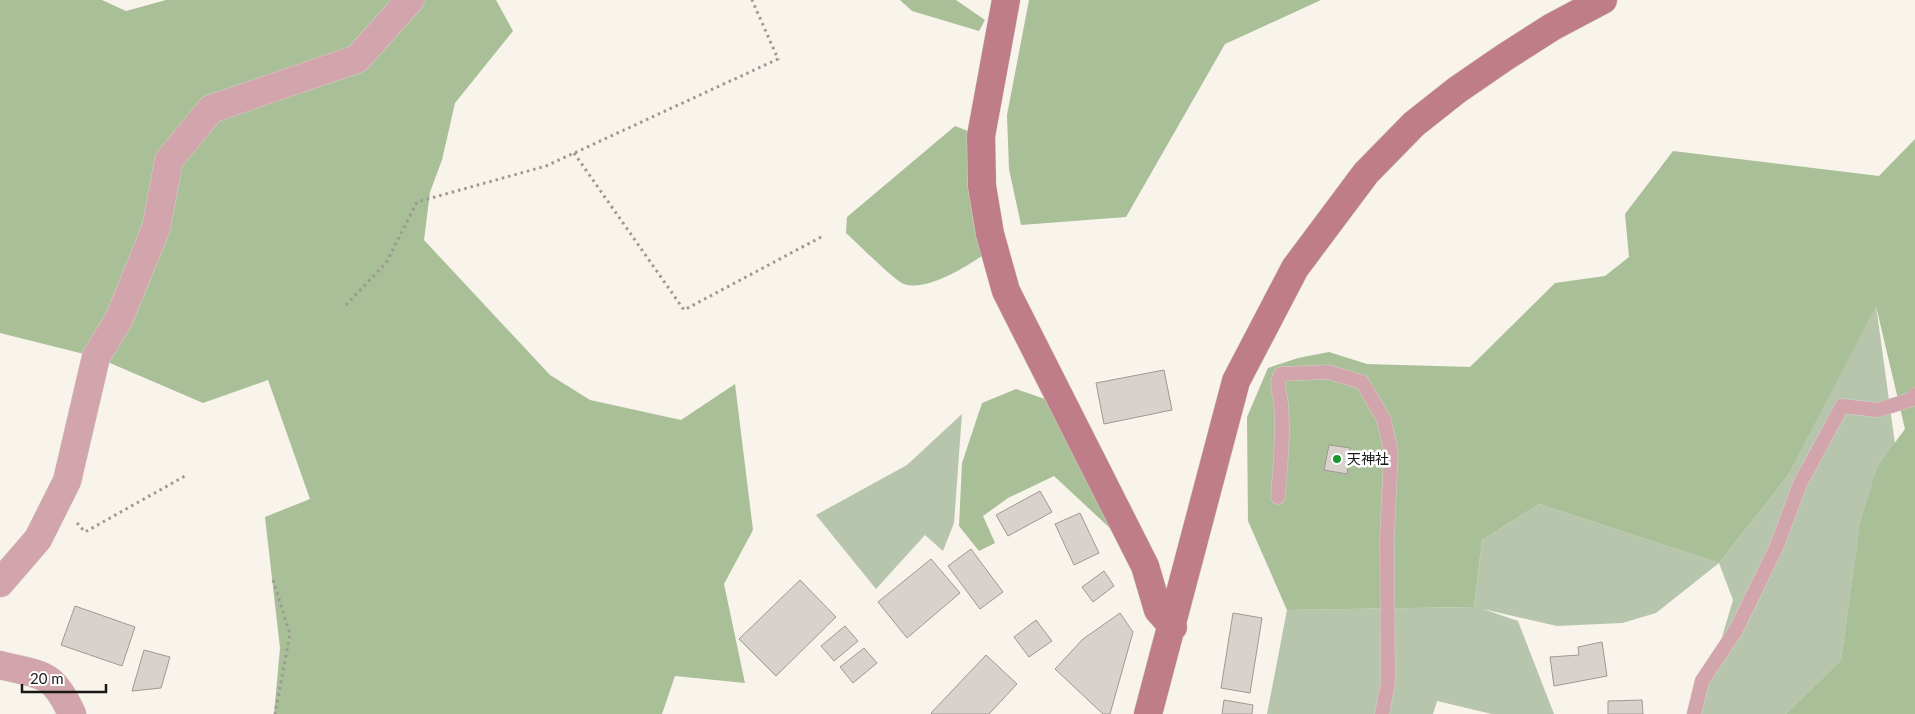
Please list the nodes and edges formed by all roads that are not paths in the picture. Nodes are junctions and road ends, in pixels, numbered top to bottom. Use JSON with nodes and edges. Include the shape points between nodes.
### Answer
{"nodes":[{"id":1,"x":410,"y":0,"type":"edge"},
{"id":2,"x":1006,"y":0,"type":"edge"},
{"id":3,"x":1603,"y":0,"type":"edge"},
{"id":4,"x":1915,"y":395,"type":"edge"},
{"id":5,"x":1278,"y":497,"type":"dead end"},
{"id":6,"x":0,"y":583,"type":"edge"},
{"id":7,"x":1173,"y":627,"type":"junction"},
{"id":8,"x":0,"y":665,"type":"edge"},
{"id":9,"x":72,"y":714,"type":"edge"},
{"id":10,"x":1148,"y":714,"type":"edge"},
{"id":11,"x":1382,"y":714,"type":"edge"},
{"id":12,"x":1694,"y":714,"type":"edge"}],
"edges":[{"from":1,"to":6,"type":"street","via":[[357,59],[211,109],[169,160],[156,228],[119,319],[96,357],[67,480],[38,539]]},
{"from":2,"to":7,"type":"street","via":[[981,136],[982,186],[990,234],[1006,291],[1145,566],[1158,610]]},
{"from":3,"to":7,"type":"street","via":[[1505,57],[1414,124],[1366,173],[1295,268],[1236,381]]},
{"from":4,"to":12,"type":"lane","via":[[1913,399],[1878,410],[1842,406],[1800,484],[1776,548],[1736,630],[1702,681]]},
{"from":5,"to":11,"type":"lane","via":[[1282,439],[1277,381],[1281,374],[1328,372],[1362,382],[1384,420],[1391,452],[1387,538],[1388,683]]},
{"from":7,"to":10,"type":"street"},
{"from":8,"to":9,"type":"street","via":[[47,677],[61,691]]}]}
